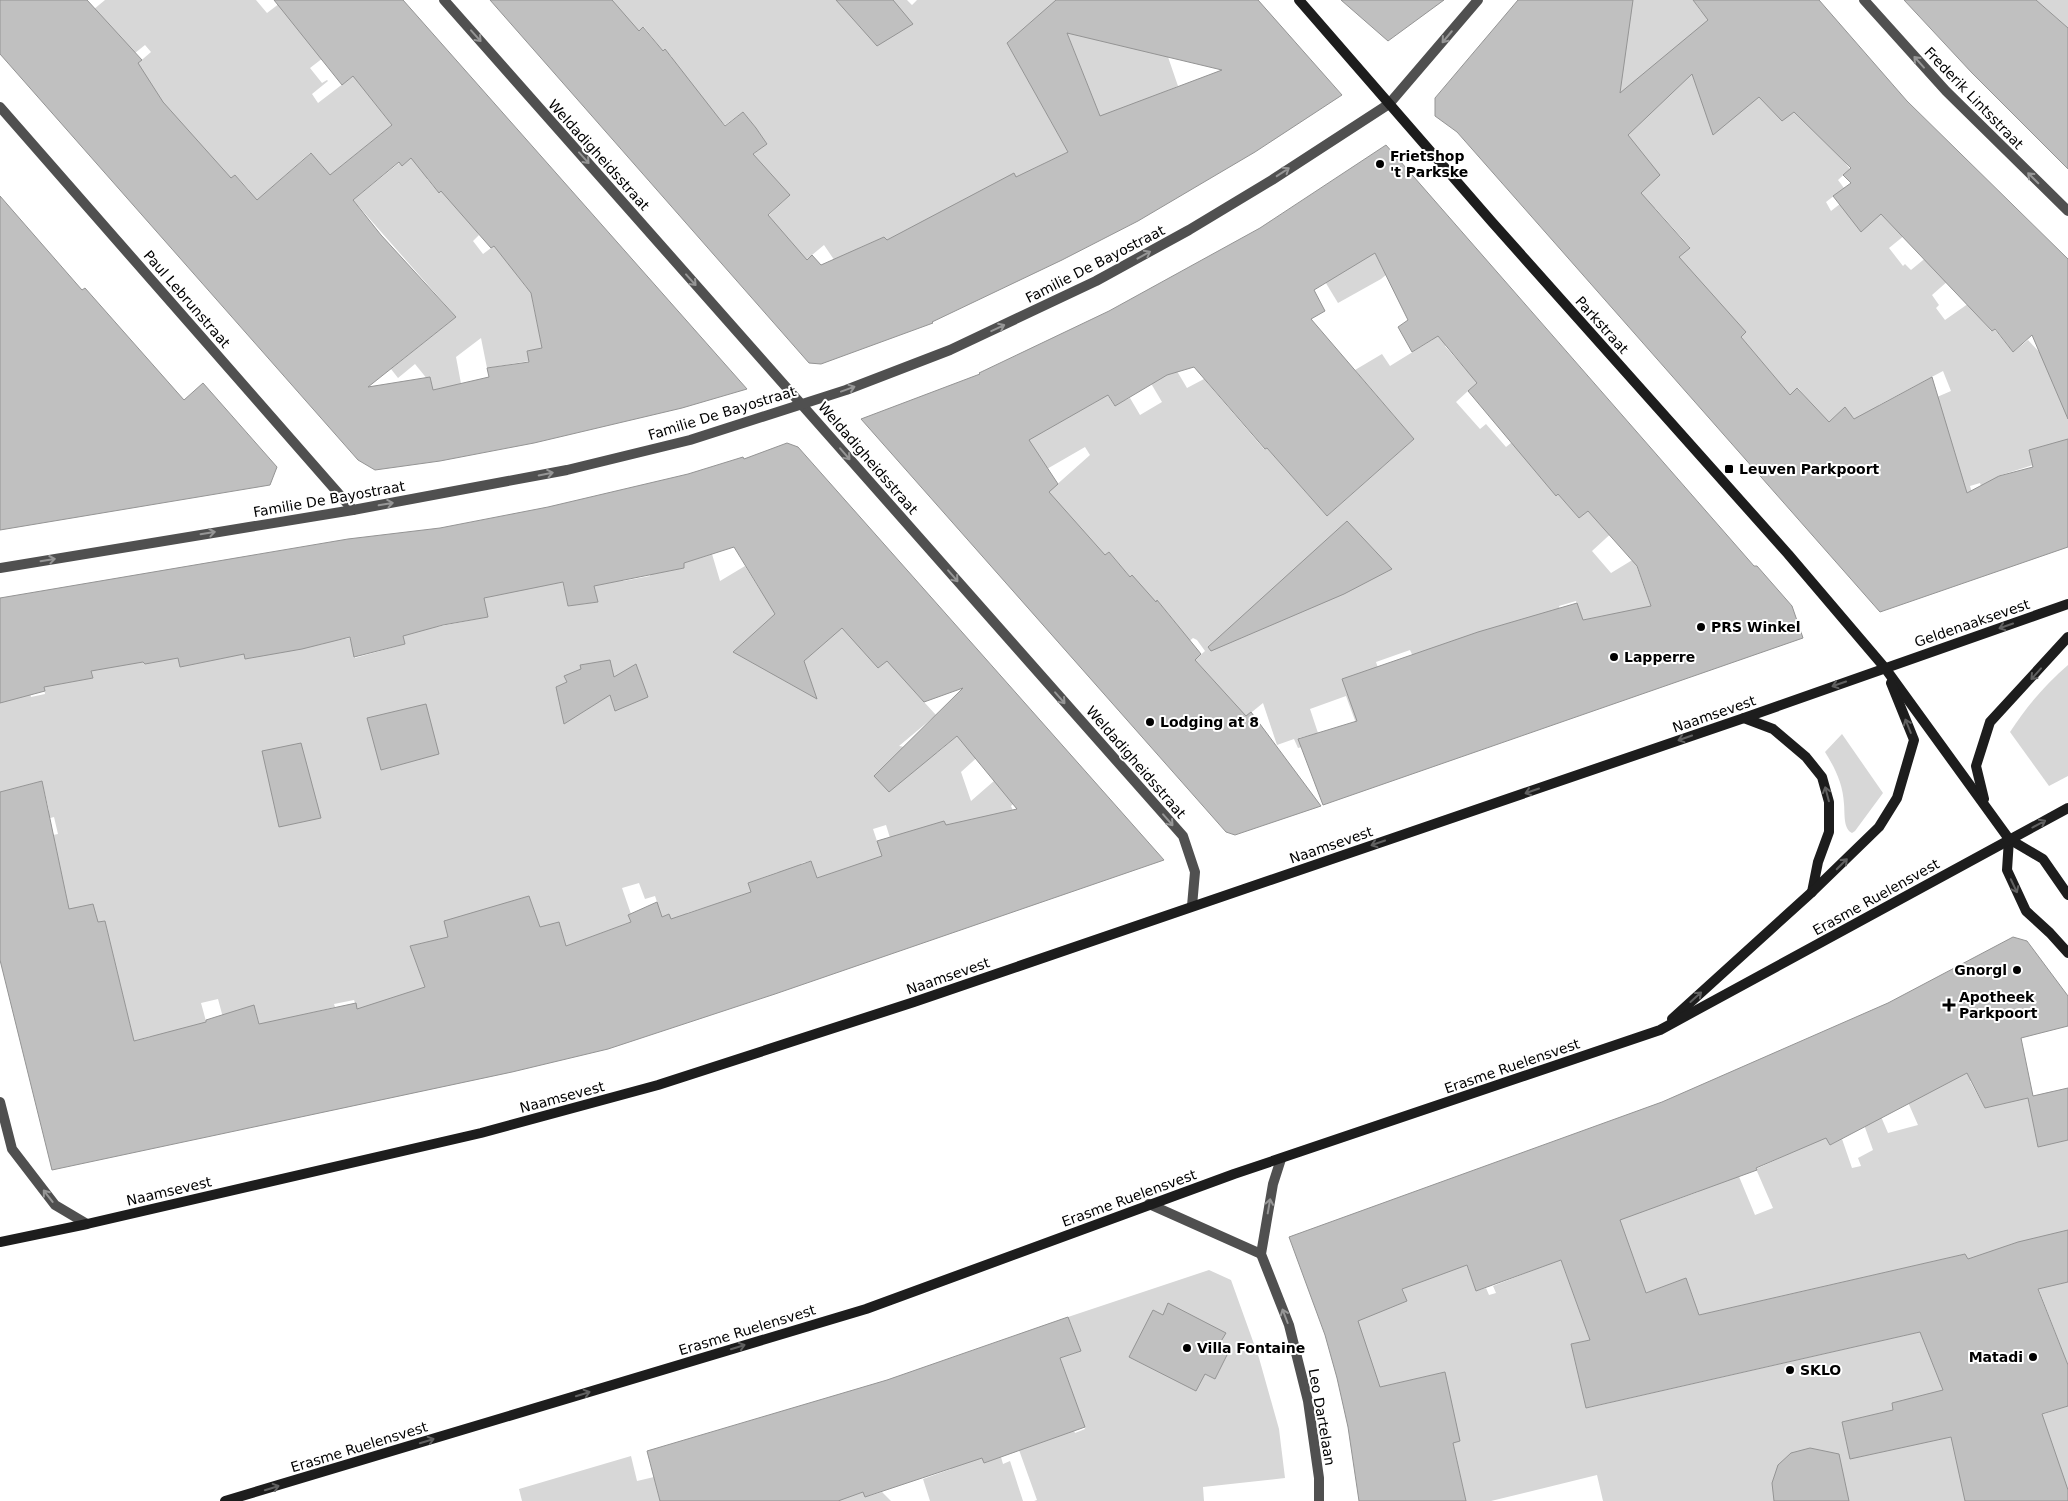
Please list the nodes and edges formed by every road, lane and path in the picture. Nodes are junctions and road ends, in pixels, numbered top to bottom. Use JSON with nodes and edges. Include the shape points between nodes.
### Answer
{"nodes":[{"id":1,"x":444,"y":0,"type":"edge"},
{"id":2,"x":1299,"y":0,"type":"edge"},
{"id":3,"x":1478,"y":0,"type":"edge"},
{"id":4,"x":1864,"y":0,"type":"edge"},
{"id":5,"x":1389,"y":104,"type":"junction"},
{"id":6,"x":0,"y":107,"type":"edge"},
{"id":7,"x":2068,"y":211,"type":"edge"},
{"id":8,"x":802,"y":404,"type":"junction"},
{"id":9,"x":353,"y":510,"type":"junction"},
{"id":10,"x":0,"y":568,"type":"edge"},
{"id":11,"x":2068,"y":604,"type":"edge"},
{"id":12,"x":2068,"y":637,"type":"edge"},
{"id":13,"x":1885,"y":668,"type":"junction"},
{"id":14,"x":1744,"y":718,"type":"junction"},
{"id":15,"x":1985,"y":805,"type":"junction"},
{"id":16,"x":2068,"y":808,"type":"edge"},
{"id":17,"x":2009,"y":839,"type":"junction"},
{"id":18,"x":1812,"y":892,"type":"junction"},
{"id":19,"x":2068,"y":895,"type":"edge"},
{"id":20,"x":1192,"y":906,"type":"junction"},
{"id":21,"x":2068,"y":953,"type":"edge"},
{"id":22,"x":1660,"y":1030,"type":"junction"},
{"id":23,"x":0,"y":1102,"type":"edge"},
{"id":24,"x":1280,"y":1159,"type":"junction"},
{"id":25,"x":1150,"y":1204,"type":"junction"},
{"id":26,"x":87,"y":1224,"type":"junction"},
{"id":27,"x":0,"y":1242,"type":"edge"},
{"id":28,"x":1261,"y":1254,"type":"junction"},
{"id":29,"x":225,"y":1501,"type":"edge"},
{"id":30,"x":1319,"y":1501,"type":"edge"}],
"edges":[{"from":1,"to":8,"type":"street","name":"Weldadigheidsstraat","one_way":true},
{"from":2,"to":5,"type":"main road","name":"Parkstraat"},
{"from":3,"to":5,"type":"street","name":"Familie De Bayostraat","one_way":true},
{"from":7,"to":4,"type":"street","name":"Frederik Lintsstraat","one_way":true,"via":[[1946,91]]},
{"from":8,"to":5,"type":"street","name":"Familie De Bayostraat","one_way":true,"via":[[950,350],[1096,281],[1272,180]]},
{"from":5,"to":13,"type":"main road","name":"Parkstraat"},
{"from":6,"to":9,"type":"street","name":"Paul Lebrunstraat"},
{"from":9,"to":8,"type":"street","name":"Familie De Bayostraat","one_way":true,"via":[[568,470],[690,440]]},
{"from":8,"to":20,"type":"street","name":"Weldadigheidsstraat","one_way":true,"via":[[1184,836],[1195,872]]},
{"from":10,"to":9,"type":"street","name":"Familie De Bayostraat","one_way":true},
{"from":11,"to":13,"type":"main road","name":"Geldenaaksevest","one_way":true},
{"from":12,"to":15,"type":"main road","one_way":true,"via":[[1990,722],[1976,766]]},
{"from":13,"to":14,"type":"main road","name":"Naamsevest","one_way":true},
{"from":13,"to":15,"type":"main road"},
{"from":18,"to":13,"type":"main road","one_way":true,"via":[[1879,827],[1897,798],[1914,740]]},
{"from":18,"to":14,"type":"main road","one_way":true,"via":[[1829,832],[1829,802],[1822,777],[1806,757],[1773,729]]},
{"from":14,"to":20,"type":"main road","name":"Naamsevest","one_way":true},
{"from":15,"to":17,"type":"main road"},
{"from":17,"to":16,"type":"main road","one_way":true},
{"from":17,"to":19,"type":"main road","via":[[2043,859]]},
{"from":17,"to":21,"type":"main road","one_way":true,"via":[[2006,870],[2026,911]]},
{"from":17,"to":22,"type":"main road","name":"Erasme Ruelensvest"},
{"from":22,"to":18,"type":"main road","one_way":true},
{"from":20,"to":26,"type":"main road","name":"Naamsevest","via":[[658,1086],[481,1133]]},
{"from":22,"to":24,"type":"main road","name":"Erasme Ruelensvest"},
{"from":26,"to":23,"type":"street","one_way":true,"via":[[55,1205],[12,1149]]},
{"from":24,"to":25,"type":"main road","name":"Erasme Ruelensvest"},
{"from":28,"to":24,"type":"street","one_way":true},
{"from":25,"to":28,"type":"street"},
{"from":29,"to":25,"type":"main road","name":"Erasme Ruelensvest","one_way":true,"via":[[866,1309]]},
{"from":26,"to":27,"type":"main road","name":"Naamsevest"},
{"from":30,"to":28,"type":"street","name":"Leo Dartelaan","one_way":true,"via":[[1319,1478],[1308,1401],[1289,1325]]}]}
